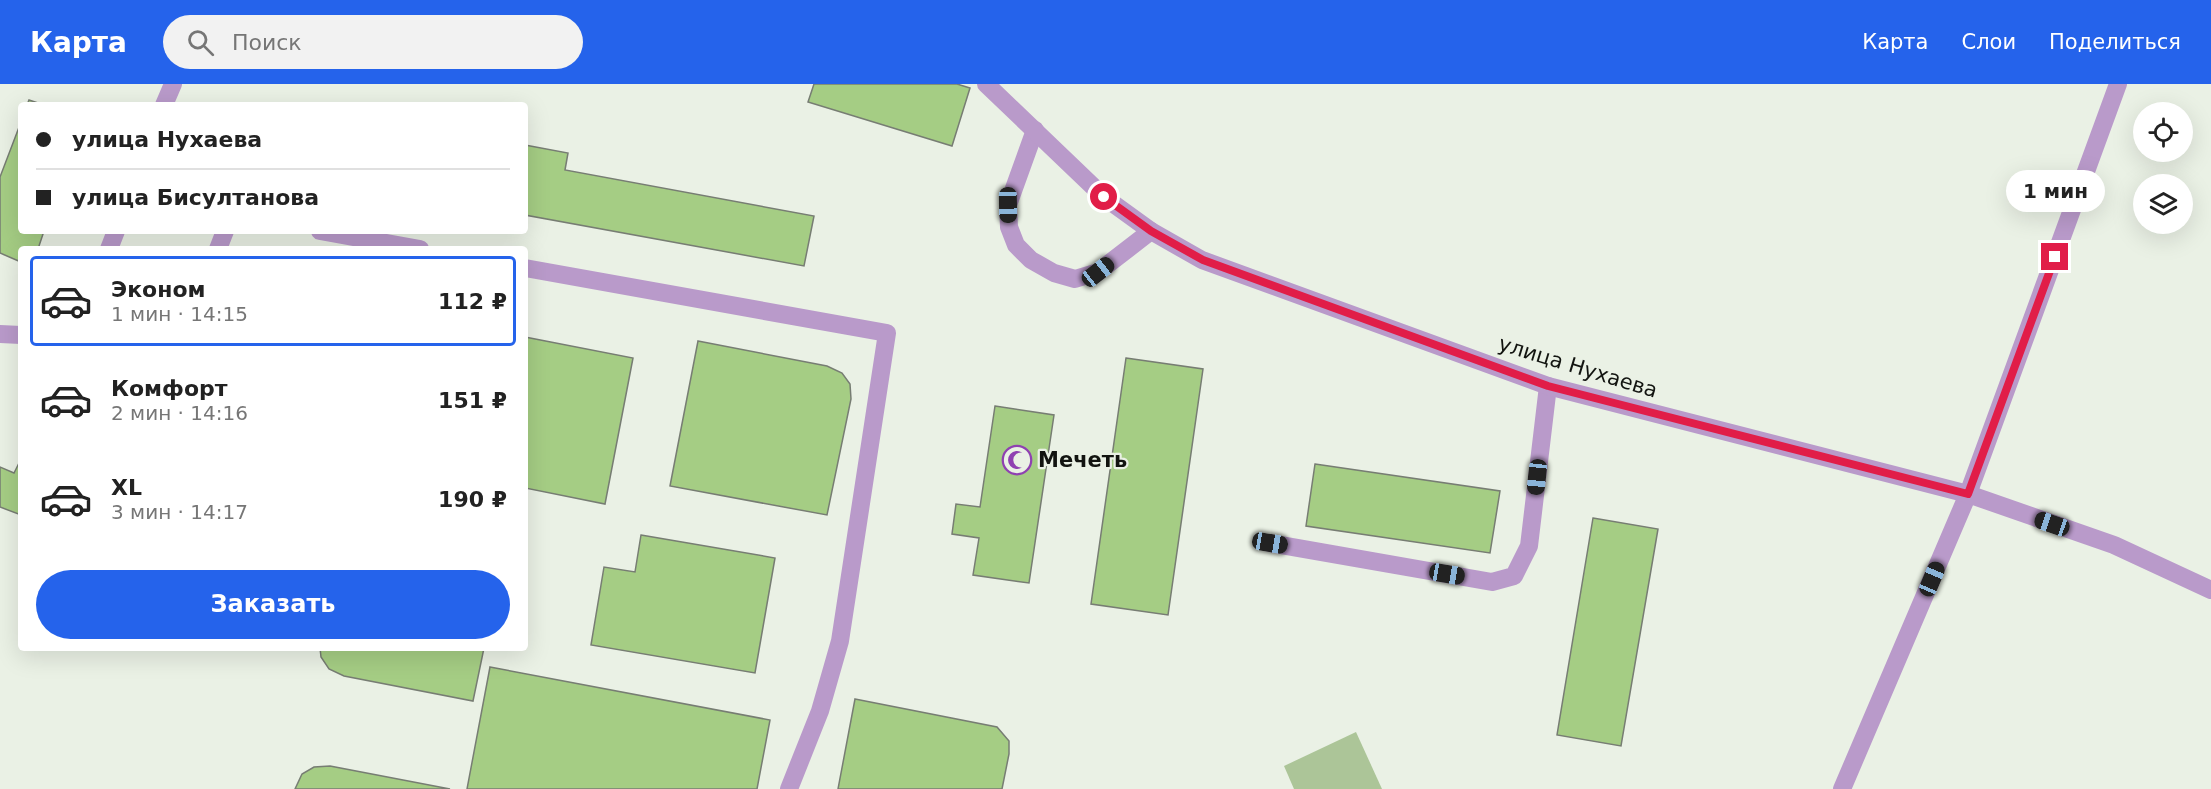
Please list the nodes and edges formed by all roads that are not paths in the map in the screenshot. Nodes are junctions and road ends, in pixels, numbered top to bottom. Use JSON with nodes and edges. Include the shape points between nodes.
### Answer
{"nodes":[{"id":1,"x":172,"y":84,"type":"edge"},
{"id":2,"x":986,"y":84,"type":"edge"},
{"id":3,"x":2118,"y":84,"type":"edge"},
{"id":4,"x":165,"y":102,"type":"edge"},
{"id":5,"x":1035,"y":130,"type":"junction"},
{"id":6,"x":1151,"y":231,"type":"junction"},
{"id":7,"x":337,"y":234,"type":"edge"},
{"id":8,"x":403,"y":246,"type":"edge"},
{"id":9,"x":528,"y":269,"type":"edge"},
{"id":10,"x":0,"y":334,"type":"edge"},
{"id":11,"x":18,"y":335,"type":"edge"},
{"id":12,"x":1548,"y":386,"type":"junction"},
{"id":13,"x":1968,"y":494,"type":"junction"},
{"id":14,"x":1270,"y":543,"type":"dead end"},
{"id":15,"x":2211,"y":590,"type":"edge"},
{"id":16,"x":789,"y":789,"type":"edge"},
{"id":17,"x":1842,"y":789,"type":"edge"}],
"edges":[{"from":1,"to":4,"type":"street"},
{"from":2,"to":5,"type":"street","name":"улица Нухаева"},
{"from":3,"to":13,"type":"street"},
{"from":5,"to":6,"type":"street","name":"улица Нухаева","via":[[1104,197]]},
{"from":5,"to":6,"type":"street","via":[[1008,205],[1009,227],[1016,245],[1031,260],[1075,279],[1098,272]]},
{"from":6,"to":12,"type":"street","name":"улица Нухаева","via":[[1203,260]]},
{"from":7,"to":8,"type":"street"},
{"from":9,"to":16,"type":"street","via":[[887,333],[840,641],[820,711]]},
{"from":10,"to":11,"type":"street"},
{"from":12,"to":13,"type":"street","name":"улица Нухаева"},
{"from":12,"to":14,"type":"street","via":[[1529,546],[1514,576],[1492,582]]},
{"from":13,"to":15,"type":"street","name":"улица Нухаева","via":[[2114,545]]},
{"from":13,"to":17,"type":"street"}]}
